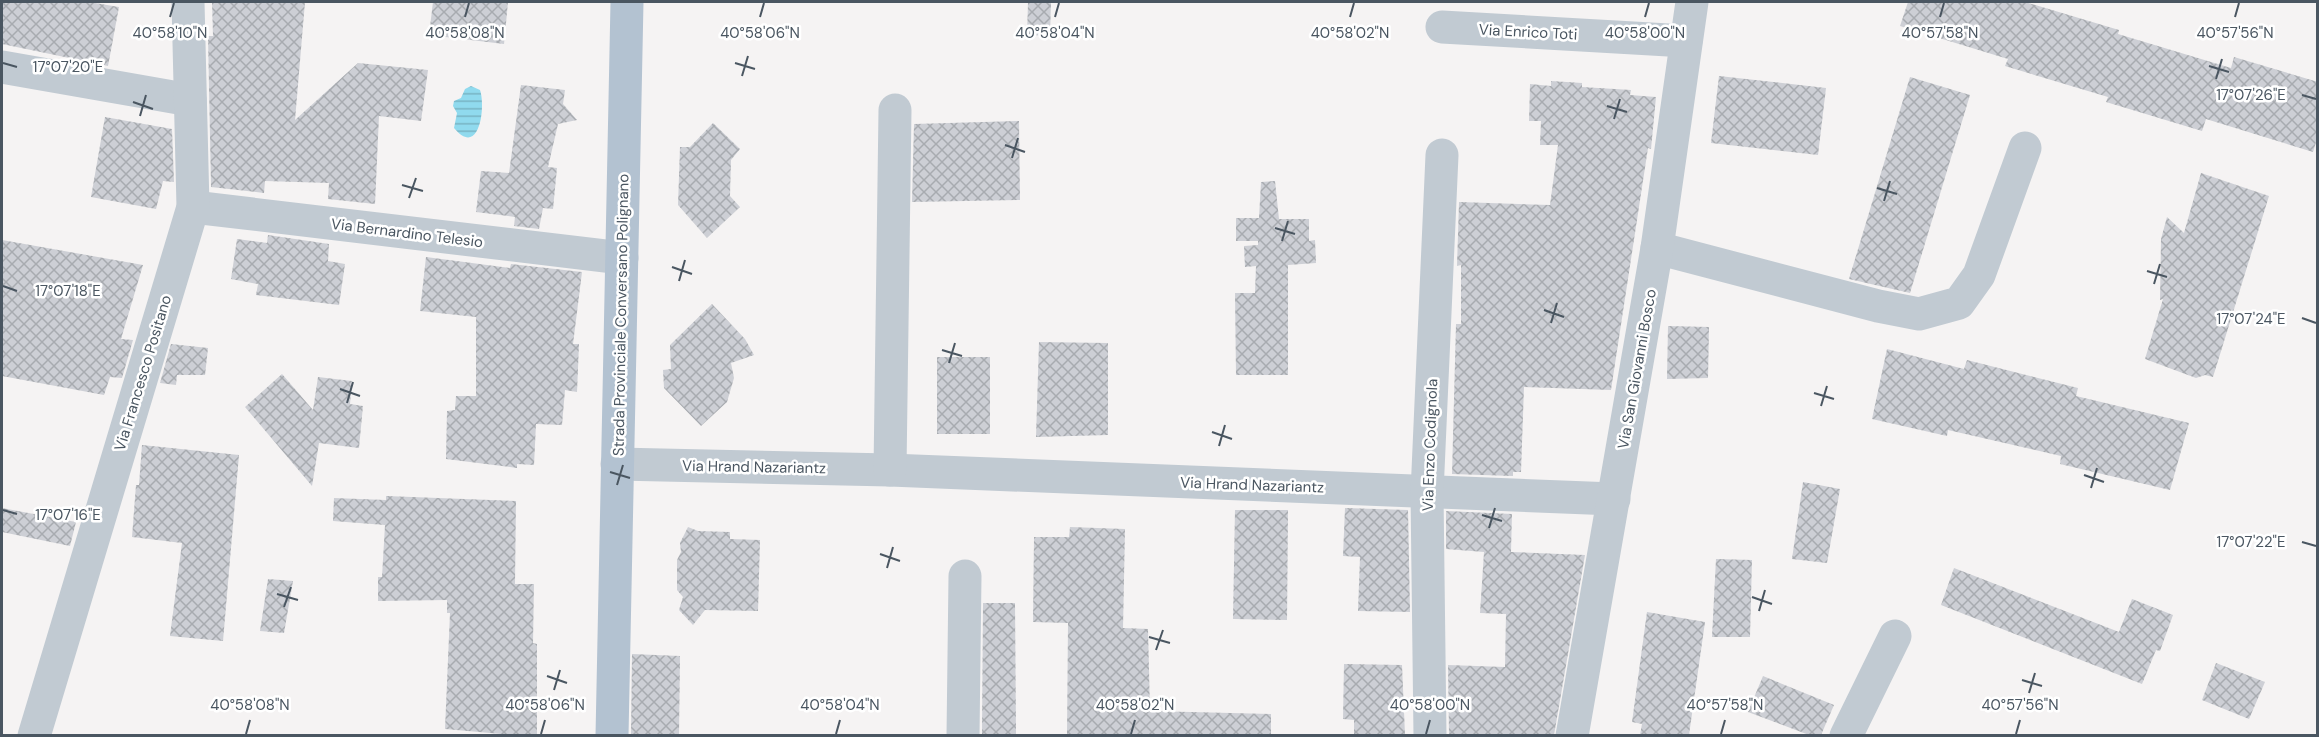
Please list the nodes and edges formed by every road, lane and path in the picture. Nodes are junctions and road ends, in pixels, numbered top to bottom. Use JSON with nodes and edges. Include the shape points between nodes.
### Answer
{"nodes":[{"id":1,"x":188,"y":2,"type":"edge"},
{"id":2,"x":627,"y":2,"type":"edge"},
{"id":3,"x":1692,"y":2,"type":"edge"},
{"id":4,"x":1442,"y":27,"type":"dead end"},
{"id":5,"x":1686,"y":41,"type":"junction"},
{"id":6,"x":2,"y":67,"type":"edge"},
{"id":7,"x":190,"y":100,"type":"junction"},
{"id":8,"x":895,"y":110,"type":"dead end"},
{"id":9,"x":2025,"y":148,"type":"dead end"},
{"id":10,"x":1442,"y":155,"type":"dead end"},
{"id":11,"x":193,"y":207,"type":"junction"},
{"id":12,"x":1657,"y":249,"type":"junction"},
{"id":13,"x":622,"y":258,"type":"junction"},
{"id":14,"x":617,"y":465,"type":"junction"},
{"id":15,"x":890,"y":470,"type":"junction"},
{"id":16,"x":1427,"y":493,"type":"junction"},
{"id":17,"x":1614,"y":499,"type":"junction"},
{"id":18,"x":964,"y":576,"type":"dead end"},
{"id":19,"x":1895,"y":636,"type":"dead end"},
{"id":20,"x":34,"y":735,"type":"edge"},
{"id":21,"x":612,"y":735,"type":"edge"},
{"id":22,"x":963,"y":735,"type":"edge"},
{"id":23,"x":1430,"y":735,"type":"edge"},
{"id":24,"x":1572,"y":735,"type":"edge"},
{"id":25,"x":1846,"y":735,"type":"edge"}],
"edges":[{"from":1,"to":7,"type":"street","name":"Via Francesco Positano"},
{"from":2,"to":13,"type":"main road","name":"Strada Provinciale Conversano Polignano"},
{"from":3,"to":5,"type":"street","name":"Via San Giovanni Bosco"},
{"from":4,"to":5,"type":"street","name":"Via Enrico Toti"},
{"from":5,"to":12,"type":"street","name":"Via San Giovanni Bosco"},
{"from":6,"to":7,"type":"street"},
{"from":7,"to":11,"type":"street","name":"Via Francesco Positano"},
{"from":8,"to":15,"type":"street"},
{"from":9,"to":12,"type":"street","via":[[1979,275],[1959,303],[1919,314]]},
{"from":10,"to":16,"type":"street","name":"Via Enzo Codignola"},
{"from":11,"to":13,"type":"street","name":"Via Bernardino Telesio"},
{"from":11,"to":20,"type":"street","name":"Via Francesco Positano"},
{"from":12,"to":17,"type":"street","name":"Via San Giovanni Bosco"},
{"from":13,"to":14,"type":"main road","name":"Strada Provinciale Conversano Polignano"},
{"from":14,"to":15,"type":"street","name":"Via Hrand Nazariantz"},
{"from":14,"to":21,"type":"main road","name":"Strada Provinciale Conversano Polignano"},
{"from":15,"to":16,"type":"street","name":"Via Hrand Nazariantz"},
{"from":16,"to":17,"type":"street","name":"Via Hrand Nazariantz"},
{"from":16,"to":23,"type":"street","name":"Via Enzo Codignola"},
{"from":17,"to":24,"type":"street","name":"Via San Giovanni Bosco"},
{"from":18,"to":22,"type":"street"},
{"from":19,"to":25,"type":"street"}]}
